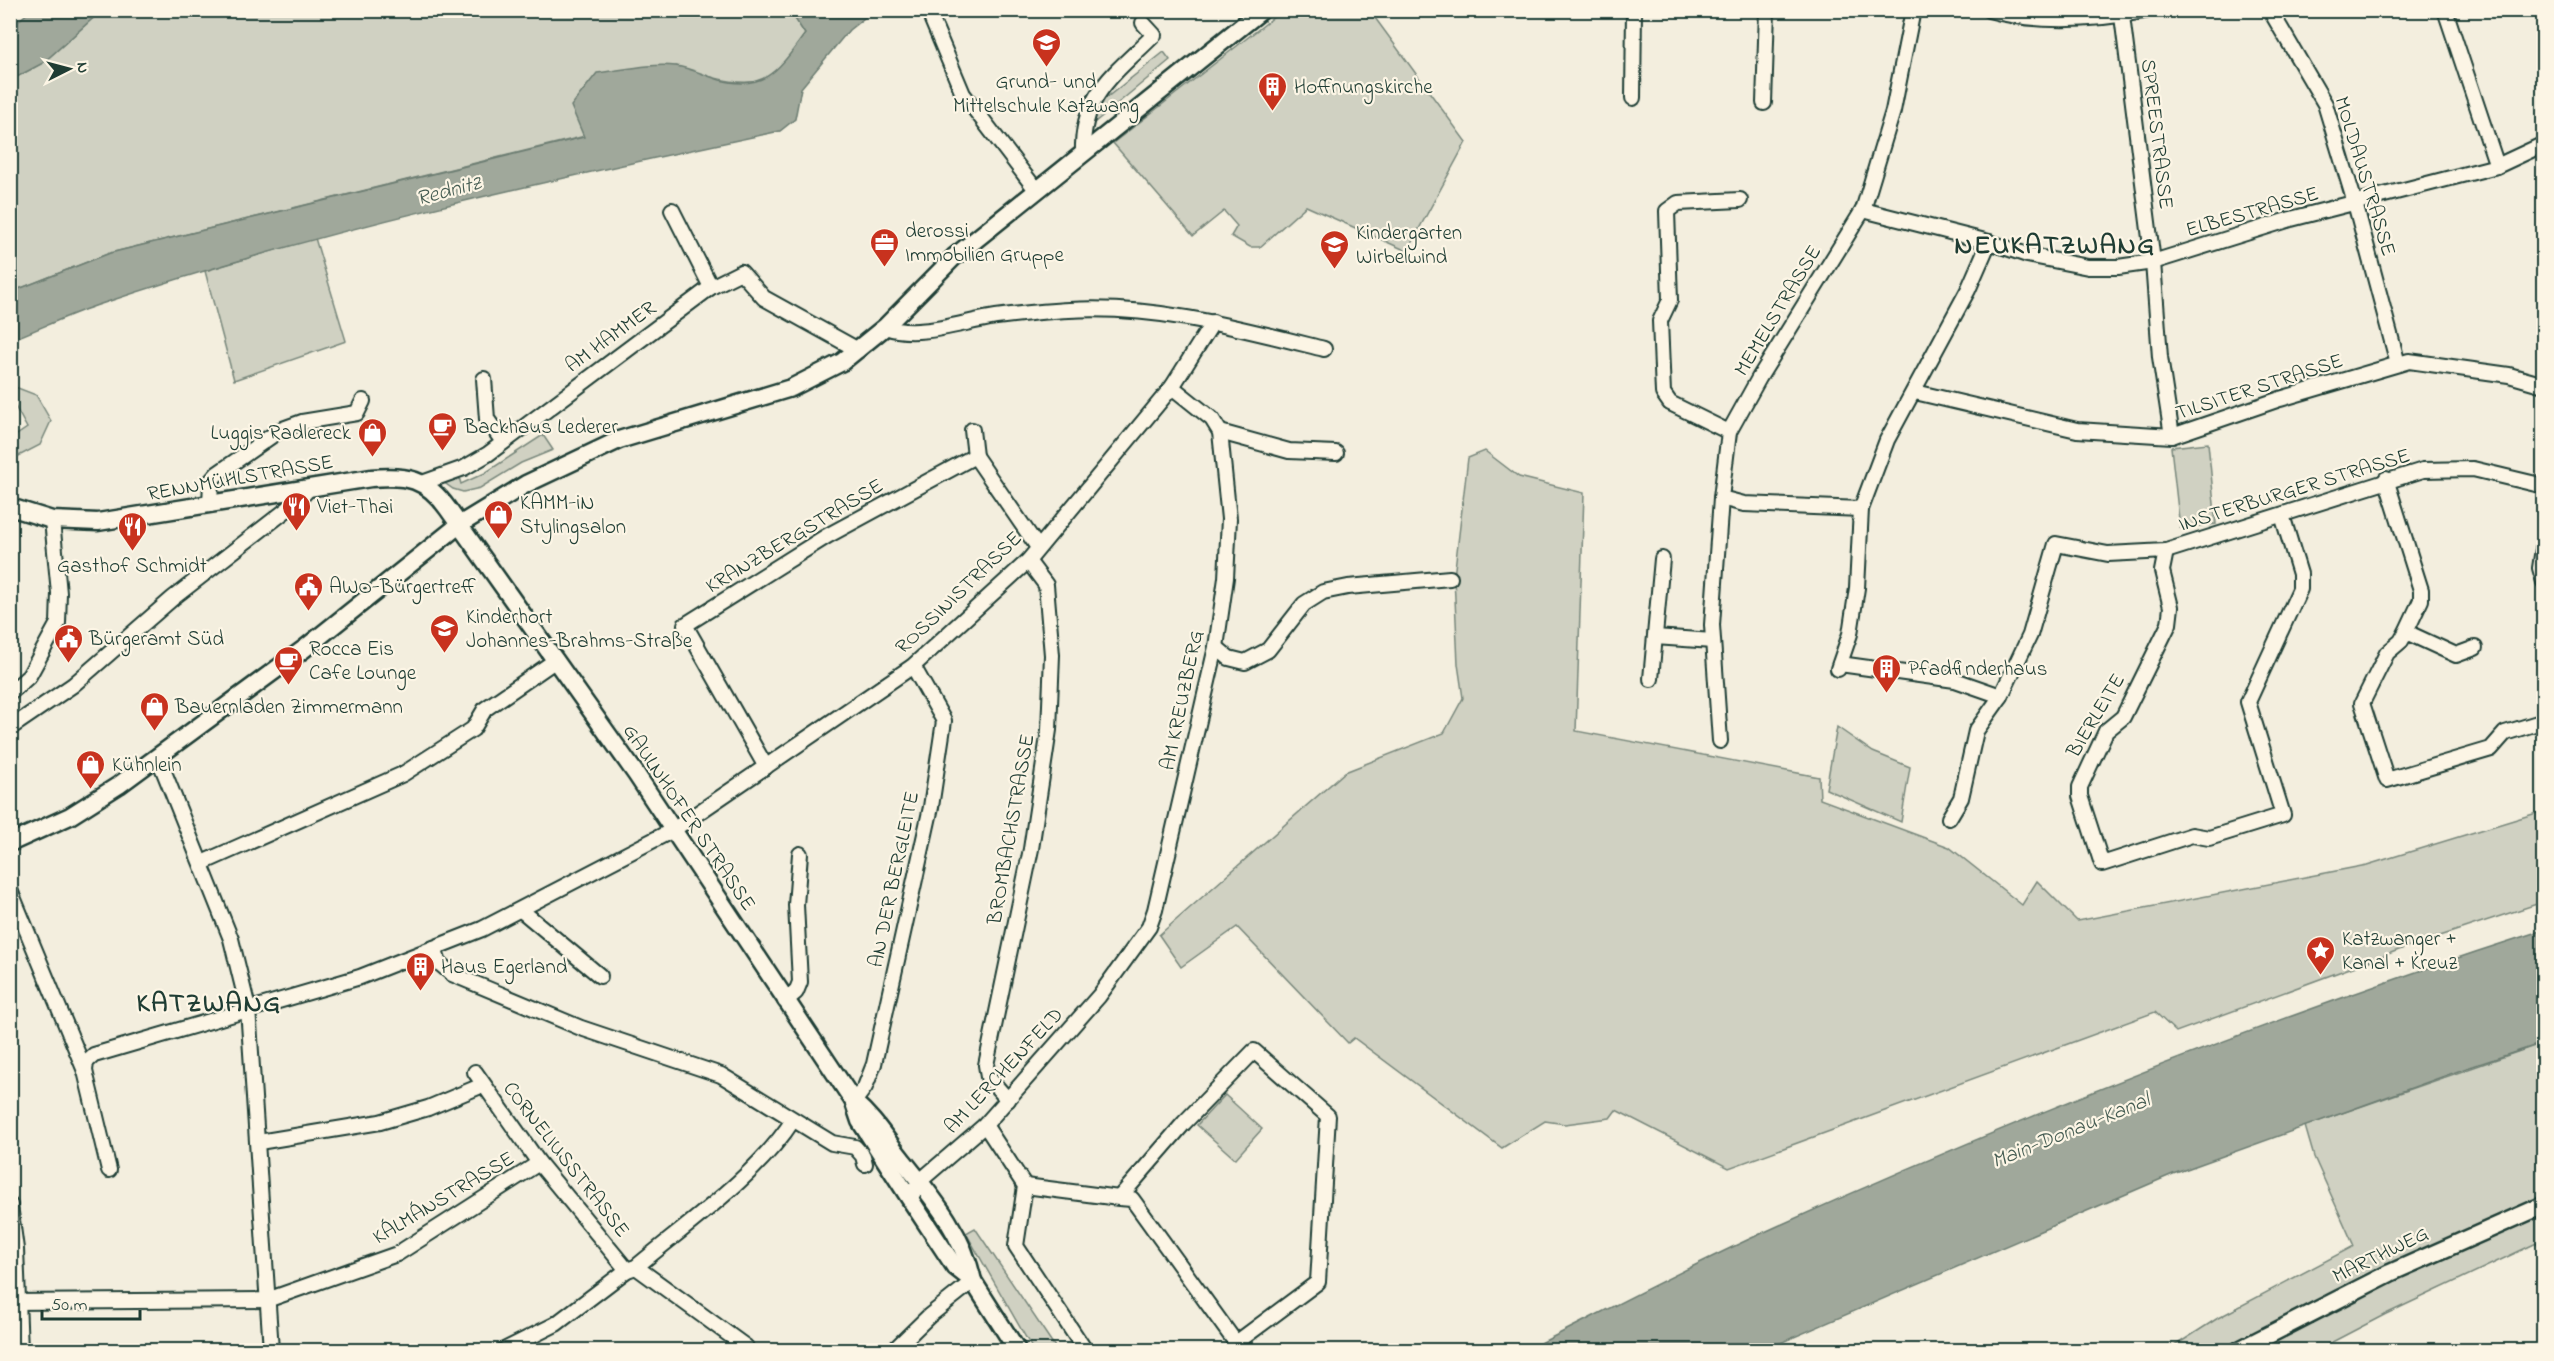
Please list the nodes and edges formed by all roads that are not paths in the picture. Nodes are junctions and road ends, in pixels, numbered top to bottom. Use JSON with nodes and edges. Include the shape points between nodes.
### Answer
{"nodes":[{"id":1,"x":1262,"y":10,"type":"edge"},
{"id":2,"x":1634,"y":10,"type":"edge"},
{"id":3,"x":1767,"y":10,"type":"edge"},
{"id":4,"x":1913,"y":10,"type":"edge"},
{"id":5,"x":1989,"y":10,"type":"edge"},
{"id":6,"x":2150,"y":10,"type":"edge"},
{"id":7,"x":2270,"y":10,"type":"edge"},
{"id":8,"x":2445,"y":10,"type":"edge"},
{"id":9,"x":2122,"y":16,"type":"junction"},
{"id":10,"x":932,"y":20,"type":"dead end"},
{"id":11,"x":1143,"y":23,"type":"dead end"},
{"id":12,"x":1633,"y":98,"type":"dead end"},
{"id":13,"x":1764,"y":103,"type":"dead end"},
{"id":14,"x":2544,"y":144,"type":"edge"},
{"id":15,"x":1083,"y":153,"type":"junction"},
{"id":16,"x":2497,"y":166,"type":"junction"},
{"id":17,"x":1037,"y":191,"type":"junction"},
{"id":18,"x":1740,"y":200,"type":"dead end"},
{"id":19,"x":2355,"y":203,"type":"junction"},
{"id":20,"x":672,"y":210,"type":"dead end"},
{"id":21,"x":1863,"y":210,"type":"junction"},
{"id":22,"x":1989,"y":242,"type":"junction"},
{"id":23,"x":2153,"y":262,"type":"junction"},
{"id":24,"x":711,"y":287,"type":"junction"},
{"id":25,"x":1214,"y":321,"type":"junction"},
{"id":26,"x":885,"y":327,"type":"junction"},
{"id":27,"x":1324,"y":349,"type":"dead end"},
{"id":28,"x":858,"y":350,"type":"junction"},
{"id":29,"x":2398,"y":364,"type":"junction"},
{"id":30,"x":484,"y":379,"type":"dead end"},
{"id":31,"x":2544,"y":385,"type":"edge"},
{"id":32,"x":1172,"y":387,"type":"junction"},
{"id":33,"x":1915,"y":392,"type":"junction"},
{"id":34,"x":363,"y":401,"type":"dead end"},
{"id":35,"x":972,"y":430,"type":"dead end"},
{"id":36,"x":1220,"y":432,"type":"junction"},
{"id":37,"x":1729,"y":432,"type":"junction"},
{"id":38,"x":2172,"y":436,"type":"junction"},
{"id":39,"x":503,"y":442,"type":"junction"},
{"id":40,"x":1336,"y":453,"type":"dead end"},
{"id":41,"x":975,"y":456,"type":"junction"},
{"id":42,"x":2386,"y":479,"type":"junction"},
{"id":43,"x":422,"y":483,"type":"junction"},
{"id":44,"x":2544,"y":486,"type":"edge"},
{"id":45,"x":309,"y":488,"type":"junction"},
{"id":46,"x":1721,"y":498,"type":"junction"},
{"id":47,"x":210,"y":505,"type":"junction"},
{"id":48,"x":10,"y":507,"type":"edge"},
{"id":49,"x":1861,"y":508,"type":"junction"},
{"id":50,"x":2282,"y":515,"type":"junction"},
{"id":51,"x":52,"y":520,"type":"junction"},
{"id":52,"x":459,"y":525,"type":"junction"},
{"id":53,"x":2544,"y":543,"type":"edge"},
{"id":54,"x":1037,"y":546,"type":"junction"},
{"id":55,"x":2166,"y":551,"type":"junction"},
{"id":56,"x":1662,"y":559,"type":"dead end"},
{"id":57,"x":1028,"y":561,"type":"junction"},
{"id":58,"x":1450,"y":578,"type":"dead end"},
{"id":59,"x":2544,"y":582,"type":"edge"},
{"id":60,"x":2406,"y":632,"type":"junction"},
{"id":61,"x":1655,"y":637,"type":"junction"},
{"id":62,"x":1713,"y":641,"type":"junction"},
{"id":63,"x":1216,"y":647,"type":"junction"},
{"id":64,"x":2475,"y":648,"type":"dead end"},
{"id":65,"x":556,"y":660,"type":"junction"},
{"id":66,"x":913,"y":666,"type":"junction"},
{"id":67,"x":1651,"y":679,"type":"dead end"},
{"id":68,"x":10,"y":693,"type":"edge"},
{"id":69,"x":2001,"y":696,"type":"junction"},
{"id":70,"x":2544,"y":721,"type":"edge"},
{"id":71,"x":10,"y":728,"type":"edge"},
{"id":72,"x":1720,"y":741,"type":"dead end"},
{"id":73,"x":158,"y":757,"type":"junction"},
{"id":74,"x":766,"y":767,"type":"junction"},
{"id":75,"x":1949,"y":818,"type":"dead end"},
{"id":76,"x":673,"y":830,"type":"junction"},
{"id":77,"x":10,"y":843,"type":"edge"},
{"id":78,"x":800,"y":854,"type":"dead end"},
{"id":79,"x":202,"y":862,"type":"junction"},
{"id":80,"x":10,"y":890,"type":"edge"},
{"id":81,"x":522,"y":910,"type":"junction"},
{"id":82,"x":434,"y":948,"type":"junction"},
{"id":83,"x":1122,"y":964,"type":"joint"},
{"id":84,"x":600,"y":976,"type":"dead end"},
{"id":85,"x":785,"y":1001,"type":"junction"},
{"id":86,"x":248,"y":1008,"type":"junction"},
{"id":87,"x":85,"y":1071,"type":"junction"},
{"id":88,"x":475,"y":1072,"type":"dead end"},
{"id":89,"x":483,"y":1085,"type":"junction"},
{"id":90,"x":1008,"y":1100,"type":"junction"},
{"id":91,"x":854,"y":1102,"type":"junction"},
{"id":92,"x":793,"y":1120,"type":"junction"},
{"id":93,"x":985,"y":1125,"type":"junction"},
{"id":94,"x":259,"y":1142,"type":"junction"},
{"id":95,"x":539,"y":1163,"type":"junction"},
{"id":96,"x":865,"y":1164,"type":"dead end"},
{"id":97,"x":109,"y":1170,"type":"dead end"},
{"id":98,"x":920,"y":1181,"type":"junction"},
{"id":99,"x":1025,"y":1186,"type":"junction"},
{"id":100,"x":910,"y":1198,"type":"junction"},
{"id":101,"x":1119,"y":1198,"type":"junction"},
{"id":102,"x":10,"y":1205,"type":"edge"},
{"id":103,"x":2544,"y":1205,"type":"edge"},
{"id":104,"x":631,"y":1269,"type":"junction"},
{"id":105,"x":973,"y":1281,"type":"junction"},
{"id":106,"x":267,"y":1300,"type":"junction"},
{"id":107,"x":15,"y":1302,"type":"edge"},
{"id":108,"x":743,"y":1348,"type":"edge"},
{"id":109,"x":21,"y":1350,"type":"edge"},
{"id":110,"x":272,"y":1350,"type":"edge"},
{"id":111,"x":504,"y":1350,"type":"edge"},
{"id":112,"x":894,"y":1350,"type":"edge"},
{"id":113,"x":1017,"y":1350,"type":"edge"},
{"id":114,"x":1085,"y":1350,"type":"edge"},
{"id":115,"x":2239,"y":1350,"type":"edge"}],
"edges":[{"from":1,"to":15,"type":"main road"},
{"from":2,"to":12,"type":"street"},
{"from":3,"to":13,"type":"street"},
{"from":4,"to":21,"type":"street","name":"MEMELSTRASSE","via":[[1893,111]]},
{"from":5,"to":9,"type":"street","via":[[2018,18]]},
{"from":6,"to":9,"type":"street"},
{"from":7,"to":19,"type":"street","name":"MOLDAUSTRASSE","via":[[2325,104]]},
{"from":8,"to":16,"type":"street"},
{"from":9,"to":23,"type":"street","name":"SPREESTRASSE"},
{"from":10,"to":17,"type":"street","via":[[963,94]]},
{"from":11,"to":15,"type":"street","via":[[1154,35],[1091,103],[1084,126]]},
{"from":14,"to":16,"type":"street","name":"ELBESTRASSE"},
{"from":15,"to":17,"type":"main road"},
{"from":16,"to":19,"type":"street","name":"ELBESTRASSE"},
{"from":17,"to":26,"type":"main road","via":[[939,270]]},
{"from":18,"to":37,"type":"street","via":[[1678,203],[1667,211],[1670,300],[1660,321],[1663,393],[1670,403]]},
{"from":19,"to":23,"type":"street","name":"ELBESTRASSE"},
{"from":19,"to":29,"type":"street","name":"MOLDAUSTRASSE"},
{"from":20,"to":24,"type":"street"},
{"from":21,"to":22,"type":"street","name":"ELBESTRASSE"},
{"from":21,"to":37,"type":"street","name":"MEMELSTRASSE"},
{"from":22,"to":23,"type":"street","name":"ELBESTRASSE","via":[[2026,255],[2088,267]]},
{"from":22,"to":33,"type":"street"},
{"from":23,"to":38,"type":"street","name":"SPREESTRASSE","via":[[2160,357]]},
{"from":24,"to":28,"type":"street","name":"AM HAMMER","via":[[741,272],[764,298]]},
{"from":24,"to":39,"type":"street","name":"AM HAMMER"},
{"from":25,"to":26,"type":"street","via":[[1156,313],[1070,310],[996,317],[909,332]]},
{"from":25,"to":27,"type":"street"},
{"from":25,"to":32,"type":"street","name":"ROSSINISTRASSE"},
{"from":26,"to":28,"type":"main road"},
{"from":28,"to":52,"type":"main road","via":[[802,384],[647,430],[598,449],[536,478]]},
{"from":29,"to":31,"type":"street","name":"TILSITER STRASSE","via":[[2409,361],[2509,375]]},
{"from":29,"to":38,"type":"street","name":"TILSITER STRASSE"},
{"from":30,"to":39,"type":"street","via":[[483,416]]},
{"from":32,"to":36,"type":"street","via":[[1212,419]]},
{"from":32,"to":54,"type":"street","name":"ROSSINISTRASSE"},
{"from":33,"to":38,"type":"street","name":"TILSITER STRASSE","via":[[2078,430]]},
{"from":33,"to":49,"type":"street","via":[[1887,440]]},
{"from":34,"to":47,"type":"street","via":[[357,413],[302,422],[280,430],[211,481]]},
{"from":35,"to":41,"type":"street"},
{"from":36,"to":40,"type":"street","via":[[1289,451]]},
{"from":36,"to":63,"type":"street","name":"AM KREUZBERG","via":[[1229,519]]},
{"from":37,"to":46,"type":"street","name":"MEMELSTRASSE"},
{"from":39,"to":43,"type":"street","name":"AM HAMMER","via":[[473,464]]},
{"from":41,"to":54,"type":"street"},
{"from":41,"to":74,"type":"street","name":"KRANZBERGSTRASSE","via":[[827,536],[685,625]]},
{"from":42,"to":44,"type":"street","name":"INSTERBURGER STRASSE","via":[[2412,471],[2452,468],[2492,472]]},
{"from":42,"to":50,"type":"street","name":"INSTERBURGER STRASSE"},
{"from":42,"to":60,"type":"street","via":[[2421,590],[2421,600]]},
{"from":43,"to":45,"type":"main road","name":"RENNMÜHLSTRASSE","via":[[382,477]]},
{"from":43,"to":52,"type":"main road","via":[[438,495]]},
{"from":45,"to":47,"type":"main road","name":"RENNMÜHLSTRASSE"},
{"from":45,"to":71,"type":"street","via":[[298,501],[173,598],[74,685]]},
{"from":46,"to":49,"type":"street","via":[[1744,504]]},
{"from":46,"to":62,"type":"street","name":"MEMELSTRASSE"},
{"from":47,"to":51,"type":"main road","name":"RENNMÜHLSTRASSE","via":[[105,522]]},
{"from":48,"to":51,"type":"main road","name":"RENNMÜHLSTRASSE"},
{"from":49,"to":69,"type":"street","via":[[1852,622],[1839,667],[1955,680]]},
{"from":50,"to":55,"type":"street","name":"INSTERBURGER STRASSE"},
{"from":50,"to":55,"type":"street","name":"BIERLEITE","via":[[2300,574],[2300,589],[2248,702],[2283,815],[2209,838],[2192,835],[2102,864],[2080,796],[2082,778],[2106,731],[2123,717],[2169,624],[2171,607],[2162,571]]},
{"from":51,"to":68,"type":"street","via":[[58,623],[29,676]]},
{"from":52,"to":65,"type":"main road","name":"GAULNHOFER STRASSE"},
{"from":52,"to":73,"type":"main road","via":[[304,649]]},
{"from":53,"to":59,"type":"street","via":[[2540,568]]},
{"from":54,"to":57,"type":"street","name":"ROSSINISTRASSE"},
{"from":55,"to":69,"type":"street","name":"INSTERBURGER STRASSE","via":[[2108,554],[2056,544],[2030,635]]},
{"from":56,"to":61,"type":"street"},
{"from":57,"to":66,"type":"street","name":"ROSSINISTRASSE"},
{"from":57,"to":90,"type":"street","name":"BROMBACHSTRASSE","via":[[1046,585],[1051,676],[1049,730],[1031,849],[986,1065],[988,1077]]},
{"from":58,"to":63,"type":"street","via":[[1323,592],[1304,604],[1268,650],[1245,662],[1229,658]]},
{"from":60,"to":64,"type":"street","via":[[2456,655]]},
{"from":60,"to":70,"type":"street","via":[[2387,653],[2362,703],[2387,780],[2491,748],[2505,733]]},
{"from":61,"to":62,"type":"street"},
{"from":61,"to":67,"type":"street"},
{"from":62,"to":72,"type":"street","name":"MEMELSTRASSE"},
{"from":63,"to":83,"type":"street","name":"AM KREUZBERG","via":[[1155,910],[1149,927]]},
{"from":65,"to":76,"type":"main road","name":"GAULNHOFER STRASSE"},
{"from":65,"to":79,"type":"street","via":[[485,709],[473,729],[403,774]]},
{"from":66,"to":74,"type":"street","name":"ROSSINISTRASSE"},
{"from":66,"to":91,"type":"street","name":"AN DER BERGLEITE","via":[[944,721],[932,807],[874,1064]]},
{"from":69,"to":75,"type":"street","via":[[1976,731],[1961,798]]},
{"from":73,"to":77,"type":"main road","via":[[82,809]]},
{"from":73,"to":79,"type":"street"},
{"from":74,"to":76,"type":"street","name":"ROSSINISTRASSE"},
{"from":76,"to":81,"type":"street","name":"ROSSINISTRASSE"},
{"from":76,"to":85,"type":"main road","name":"GAULNHOFER STRASSE"},
{"from":78,"to":85,"type":"street","via":[[796,905],[800,982],[796,992]]},
{"from":79,"to":86,"type":"street","via":[[231,939]]},
{"from":80,"to":87,"type":"street"},
{"from":81,"to":82,"type":"street","name":"ROSSINISTRASSE"},
{"from":81,"to":84,"type":"street"},
{"from":82,"to":86,"type":"street","name":"ROSSINISTRASSE","via":[[360,977]]},
{"from":82,"to":92,"type":"street","via":[[439,963],[452,974],[581,1028],[721,1075]]},
{"from":83,"to":90,"type":"street","name":"AM LERCHENFELD","via":[[1100,996]]},
{"from":85,"to":91,"type":"main road","name":"GAULNHOFER STRASSE"},
{"from":86,"to":87,"type":"street","name":"ROSSINISTRASSE","via":[[94,1055],[86,1062]]},
{"from":86,"to":94,"type":"street"},
{"from":87,"to":97,"type":"street"},
{"from":88,"to":89,"type":"street","name":"CORNELIUSSTRASSE"},
{"from":89,"to":94,"type":"street","via":[[381,1122]]},
{"from":89,"to":95,"type":"street","name":"CORNELIUSSTRASSE"},
{"from":90,"to":93,"type":"street","name":"AM LERCHENFELD"},
{"from":91,"to":98,"type":"main road","name":"GAULNHOFER STRASSE","via":[[872,1117]]},
{"from":91,"to":100,"type":"main road","name":"GAULNHOFER STRASSE","via":[[860,1121]]},
{"from":92,"to":96,"type":"street","via":[[832,1143],[855,1147]]},
{"from":92,"to":104,"type":"street","via":[[738,1182]]},
{"from":93,"to":98,"type":"street","name":"AM LERCHENFELD"},
{"from":93,"to":99,"type":"street"},
{"from":94,"to":106,"type":"street"},
{"from":95,"to":104,"type":"street","name":"CORNELIUSSTRASSE"},
{"from":95,"to":106,"type":"street","name":"KÁLMÁNSTRASSE","via":[[397,1254]]},
{"from":98,"to":100,"type":"street","name":"AM LERCHENFELD"},
{"from":98,"to":105,"type":"main road","name":"GAULNHOFER STRASSE","via":[[941,1207],[964,1249]]},
{"from":99,"to":101,"type":"street"},
{"from":99,"to":114,"type":"street","via":[[1016,1246]]},
{"from":100,"to":105,"type":"main road","name":"GAULNHOFER STRASSE","via":[[955,1267]]},
{"from":101,"to":101,"type":"street","via":[[1132,1199],[1236,1343],[1318,1282],[1328,1116],[1254,1051]]},
{"from":102,"to":107,"type":"street"},
{"from":103,"to":115,"type":"main road","name":"MARTHWEG","via":[[2390,1273]]},
{"from":104,"to":108,"type":"street","name":"CORNELIUSSTRASSE"},
{"from":104,"to":111,"type":"street","via":[[556,1324]]},
{"from":105,"to":112,"type":"street"},
{"from":105,"to":113,"type":"main road","name":"GAULNHOFER STRASSE"},
{"from":106,"to":107,"type":"street","name":"KÁLMÁNSTRASSE"},
{"from":106,"to":110,"type":"street"},
{"from":107,"to":109,"type":"street"}]}
